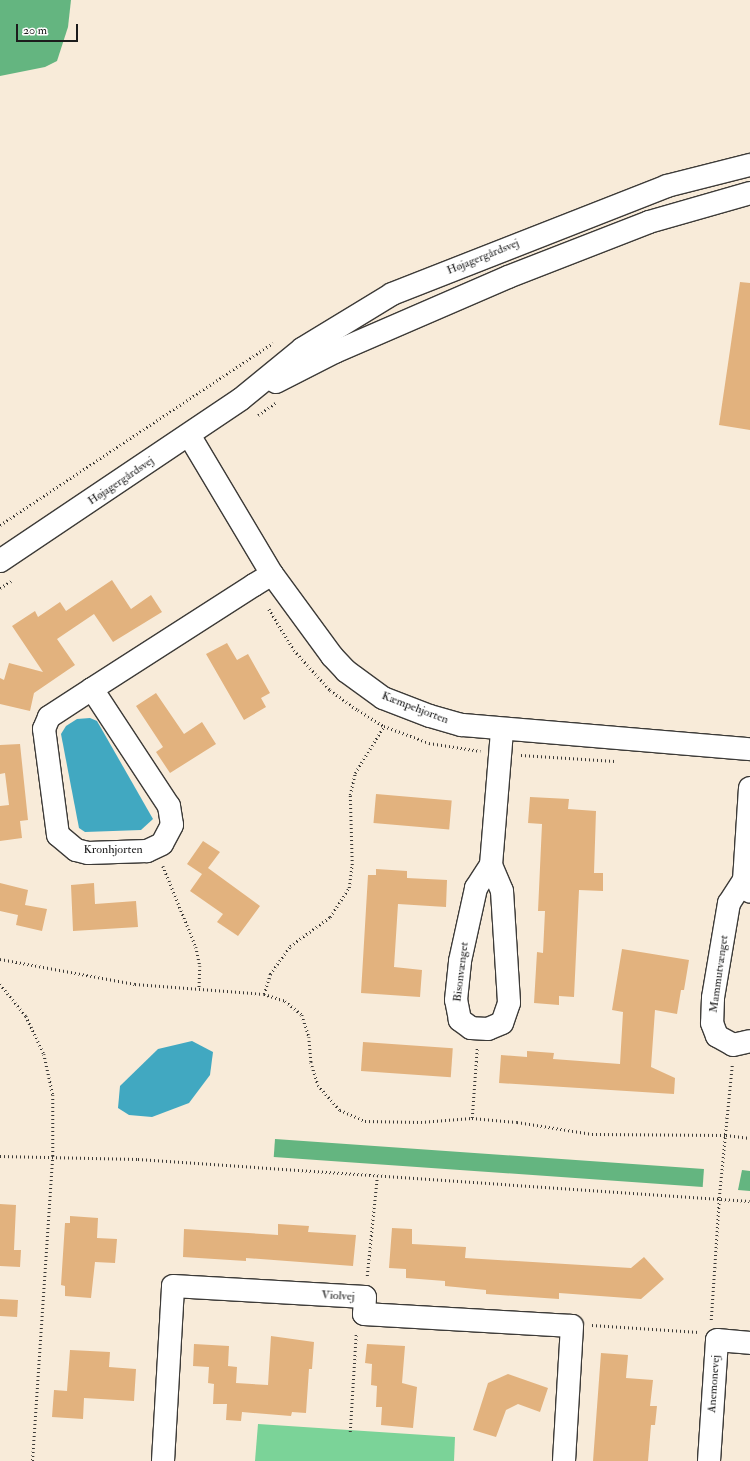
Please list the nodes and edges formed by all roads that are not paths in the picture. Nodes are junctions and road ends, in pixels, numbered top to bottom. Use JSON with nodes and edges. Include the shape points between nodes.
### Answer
{"nodes":[{"id":1,"x":750,"y":165,"type":"edge"},
{"id":2,"x":750,"y":192,"type":"edge"},
{"id":3,"x":241,"y":399,"type":"junction"},
{"id":4,"x":189,"y":435,"type":"junction"},
{"id":5,"x":0,"y":561,"type":"edge"},
{"id":6,"x":263,"y":579,"type":"junction"},
{"id":7,"x":92,"y":689,"type":"junction"},
{"id":8,"x":502,"y":730,"type":"junction"},
{"id":9,"x":750,"y":749,"type":"edge"},
{"id":10,"x":750,"y":788,"type":"edge"},
{"id":11,"x":490,"y":865,"type":"junction"},
{"id":12,"x":747,"y":886,"type":"edge"},
{"id":13,"x":742,"y":1043,"type":"edge"},
{"id":14,"x":750,"y":1342,"type":"edge"},
{"id":15,"x":163,"y":1461,"type":"edge"},
{"id":16,"x":564,"y":1461,"type":"edge"},
{"id":17,"x":709,"y":1461,"type":"edge"}],
"edges":[{"from":1,"to":3,"type":"street","name":"Højagergårdsvej","via":[[667,186],[392,294],[302,349]]},
{"from":2,"to":3,"type":"street","name":"Højagergårdsvej","via":[[649,222],[508,276],[335,352]]},
{"from":3,"to":4,"type":"street","name":"Højagergårdsvej"},
{"from":4,"to":5,"type":"street","name":"Højagergårdsvej"},
{"from":4,"to":6,"type":"street","name":"Kæmpehjorten"},
{"from":6,"to":7,"type":"street","name":"Kronhjorten"},
{"from":6,"to":8,"type":"street","name":"Kæmpehjorten","via":[[346,671],[383,698],[462,725]]},
{"from":7,"to":7,"type":"street","name":"Kronhjorten","via":[[49,717],[44,729],[58,835],[76,850],[88,853],[147,851],[162,844],[172,825],[169,806]]},
{"from":8,"to":9,"type":"street","name":"Kæmpehjorten"},
{"from":8,"to":11,"type":"street","name":"Bisonvænget"},
{"from":10,"to":12,"type":"street","name":"Mammutvænget"},
{"from":11,"to":11,"type":"street","name":"Bisonvænget","via":[[502,891],[509,1003],[502,1023],[488,1029],[471,1028],[460,1020],[456,1000],[460,961],[476,888]]},
{"from":12,"to":13,"type":"street","name":"Mammutvænget","via":[[729,903],[713,998],[712,1023],[717,1036]]},
{"from":14,"to":17,"type":"street","name":"Anemonevej","via":[[714,1336]]},
{"from":15,"to":16,"type":"street","name":"Violvej","via":[[173,1286],[572,1326]]}]}
